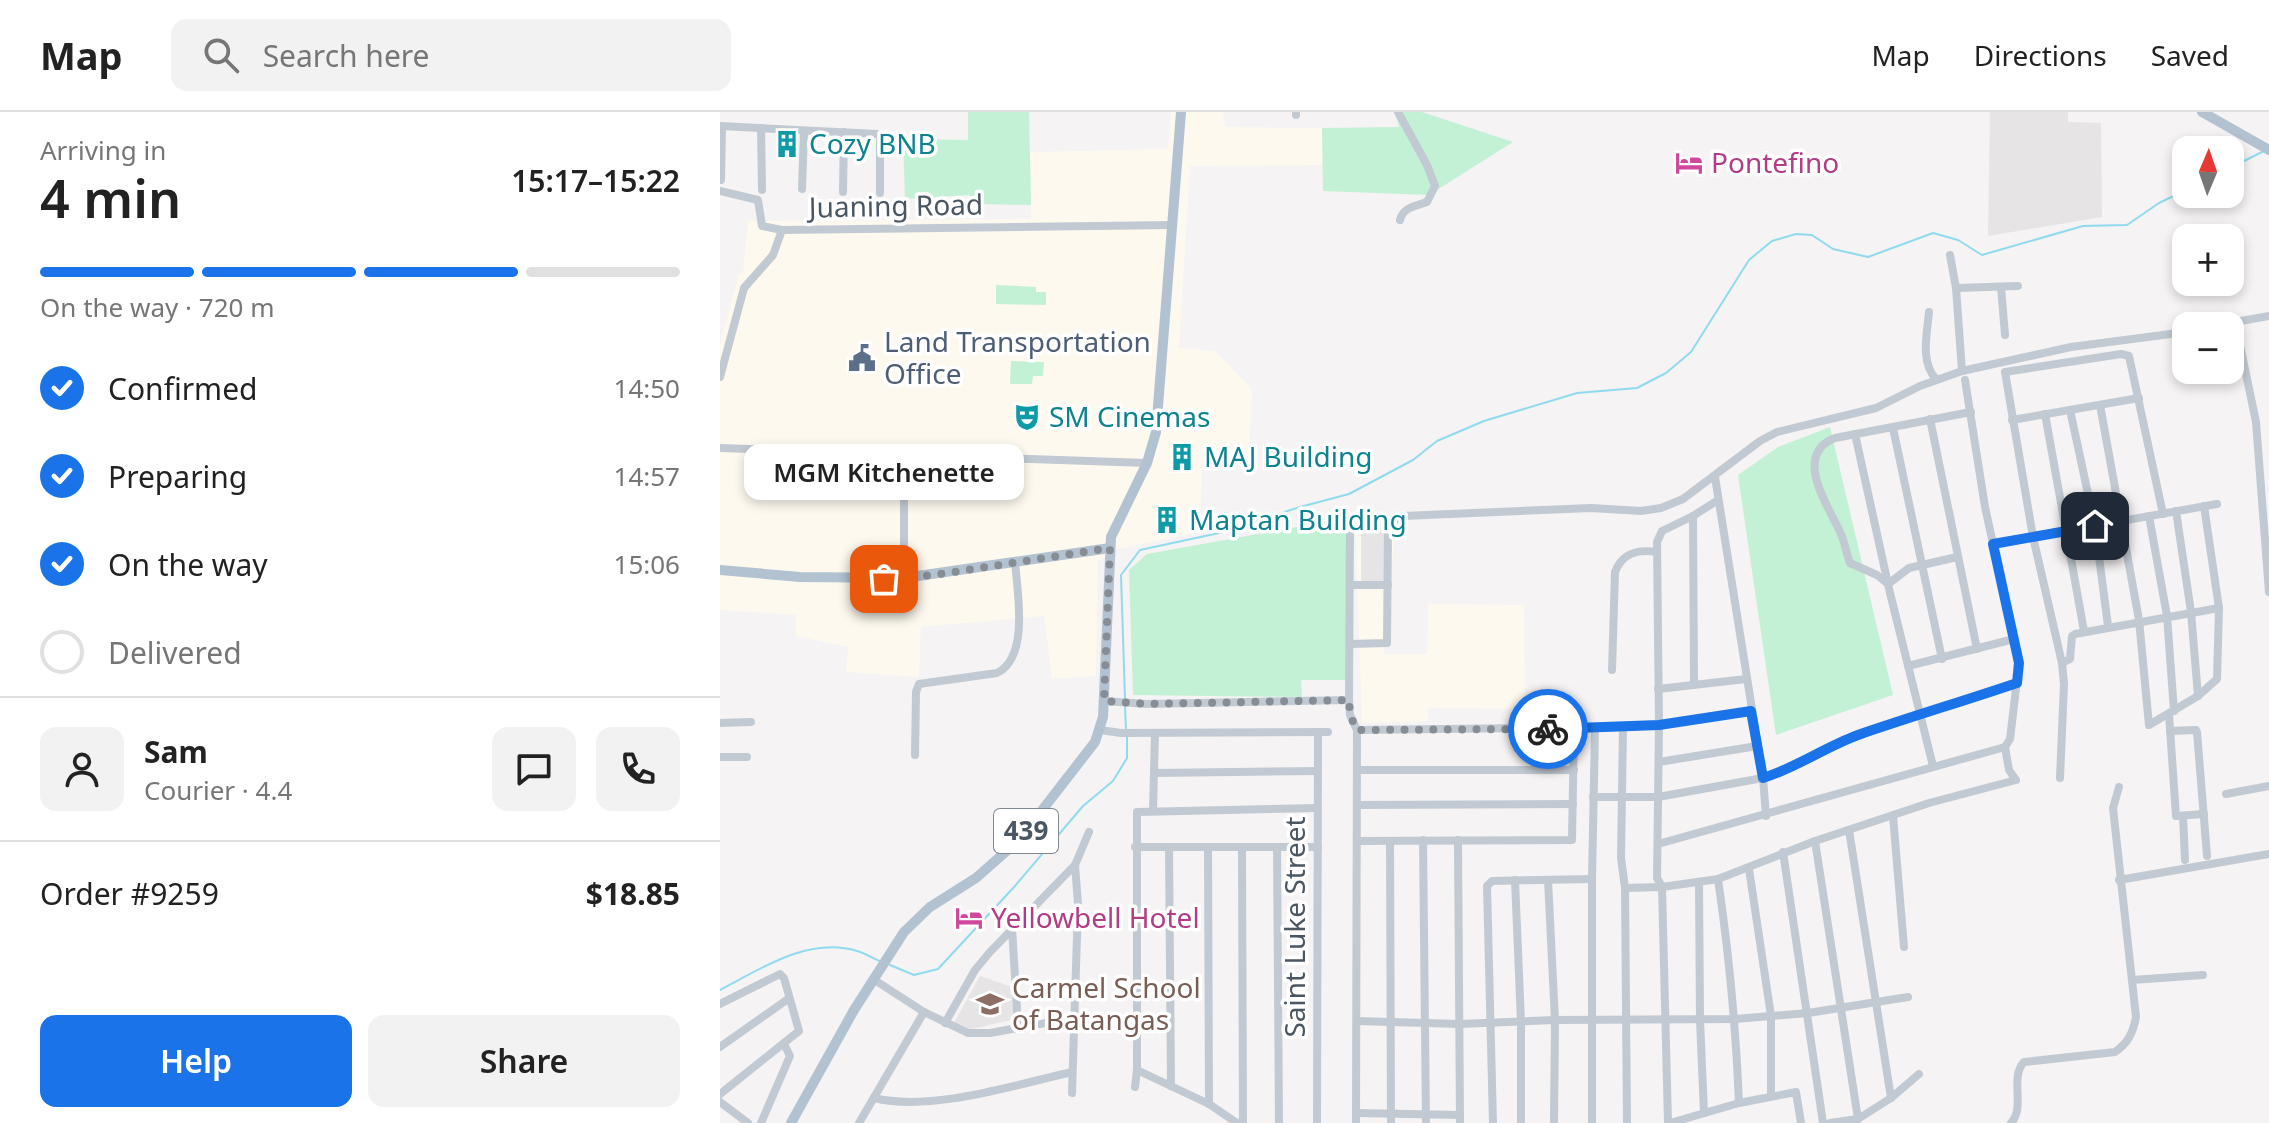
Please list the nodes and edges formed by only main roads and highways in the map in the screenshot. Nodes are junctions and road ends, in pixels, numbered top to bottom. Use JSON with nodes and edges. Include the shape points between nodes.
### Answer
{"nodes":[{"id":1,"x":1181,"y":112,"type":"edge"},
{"id":2,"x":2202,"y":112,"type":"edge"},
{"id":3,"x":2269,"y":150,"type":"edge"},
{"id":4,"x":1110,"y":548,"type":"junction"},
{"id":5,"x":720,"y":570,"type":"edge"},
{"id":6,"x":791,"y":1123,"type":"edge"}],
"edges":[{"from":1,"to":4,"type":"main road","number":"439","via":[[1156,432]]},
{"from":2,"to":3,"type":"main road"},
{"from":4,"to":5,"type":"main road","via":[[904,578]]},
{"from":4,"to":6,"type":"main road","number":"439","via":[[1104,701],[1100,730],[1089,751],[1019,840],[976,878],[916,917],[875,975]]}]}
